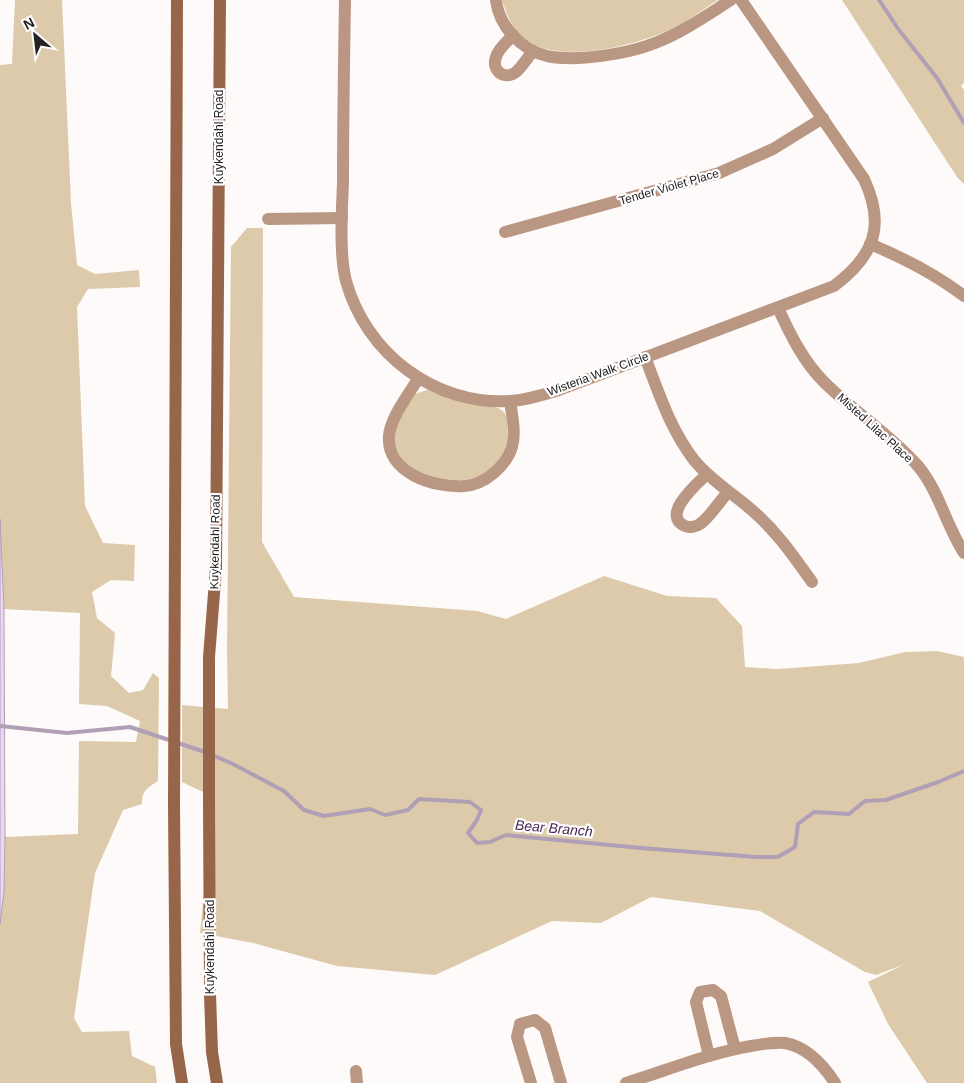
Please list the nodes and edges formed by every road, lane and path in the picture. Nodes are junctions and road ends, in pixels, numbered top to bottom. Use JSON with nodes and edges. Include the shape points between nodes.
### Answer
{"nodes":[{"id":1,"x":176,"y":0,"type":"edge"},
{"id":2,"x":220,"y":0,"type":"edge"},
{"id":3,"x":344,"y":0,"type":"edge"},
{"id":4,"x":496,"y":0,"type":"edge"},
{"id":5,"x":731,"y":0,"type":"edge"},
{"id":6,"x":741,"y":0,"type":"edge"},
{"id":7,"x":513,"y":35,"type":"junction"},
{"id":8,"x":533,"y":51,"type":"junction"},
{"id":9,"x":823,"y":118,"type":"junction"},
{"id":10,"x":342,"y":218,"type":"junction"},
{"id":11,"x":268,"y":219,"type":"dead end"},
{"id":12,"x":505,"y":232,"type":"dead end"},
{"id":13,"x":870,"y":244,"type":"junction"},
{"id":14,"x":964,"y":296,"type":"edge"},
{"id":15,"x":778,"y":308,"type":"junction"},
{"id":16,"x":645,"y":357,"type":"junction"},
{"id":17,"x":418,"y":379,"type":"junction"},
{"id":18,"x":510,"y":401,"type":"junction"},
{"id":19,"x":707,"y":474,"type":"junction"},
{"id":20,"x":728,"y":492,"type":"junction"},
{"id":21,"x":964,"y":553,"type":"edge"},
{"id":22,"x":812,"y":582,"type":"dead end"},
{"id":23,"x":736,"y":1049,"type":"junction"},
{"id":24,"x":709,"y":1056,"type":"junction"},
{"id":25,"x":182,"y":1083,"type":"edge"},
{"id":26,"x":217,"y":1083,"type":"edge"},
{"id":27,"x":531,"y":1083,"type":"edge"},
{"id":28,"x":561,"y":1083,"type":"edge"},
{"id":29,"x":626,"y":1083,"type":"edge"},
{"id":30,"x":835,"y":1083,"type":"edge"}],
"edges":[{"from":1,"to":25,"type":"main road","via":[[174,805],[176,1044]]},
{"from":2,"to":26,"type":"main road","name":"Kuykendahl Road","via":[[216,568],[209,657],[210,1004]]},
{"from":3,"to":10,"type":"street","name":"Wisteria Walk Circle"},
{"from":4,"to":7,"type":"street","via":[[501,18]]},
{"from":5,"to":8,"type":"street","via":[[680,32],[654,44],[627,51],[596,57],[564,57]]},
{"from":6,"to":9,"type":"street","name":"Wisteria Walk Circle"},
{"from":7,"to":8,"type":"street"},
{"from":7,"to":8,"type":"street","via":[[496,56],[494,64],[501,75],[516,72]]},
{"from":9,"to":12,"type":"street","name":"Tender Violet Place","via":[[773,149],[719,173]]},
{"from":9,"to":13,"type":"street","name":"Wisteria Walk Circle","via":[[872,195],[876,224]]},
{"from":10,"to":11,"type":"street"},
{"from":10,"to":17,"type":"street","name":"Wisteria Walk Circle","via":[[346,280],[360,314],[384,350]]},
{"from":13,"to":14,"type":"street","via":[[927,270]]},
{"from":13,"to":15,"type":"street","name":"Wisteria Walk Circle","via":[[862,260],[834,286]]},
{"from":15,"to":16,"type":"street","name":"Wisteria Walk Circle"},
{"from":15,"to":21,"type":"street","name":"Misted Lilac Place","via":[[805,358],[823,381],[886,434],[919,468],[934,490]]},
{"from":16,"to":18,"type":"street","name":"Wisteria Walk Circle","via":[[558,390]]},
{"from":16,"to":19,"type":"street","via":[[667,415],[694,460]]},
{"from":17,"to":18,"type":"street","name":"Wisteria Walk Circle","via":[[463,396]]},
{"from":17,"to":18,"type":"street","via":[[390,427],[390,450],[402,468],[437,484],[465,486],[489,477],[498,469],[512,446]]},
{"from":19,"to":20,"type":"street"},
{"from":19,"to":20,"type":"street","via":[[679,504],[676,513],[684,526],[700,524]]},
{"from":20,"to":22,"type":"street","via":[[772,528]]},
{"from":23,"to":24,"type":"street"},
{"from":23,"to":24,"type":"street","via":[[721,996],[713,990],[700,992],[696,1002]]},
{"from":23,"to":30,"type":"street","via":[[786,1043],[820,1063]]},
{"from":24,"to":29,"type":"street"},
{"from":27,"to":28,"type":"street","via":[[517,1037],[520,1024],[535,1020],[544,1028]]}]}
